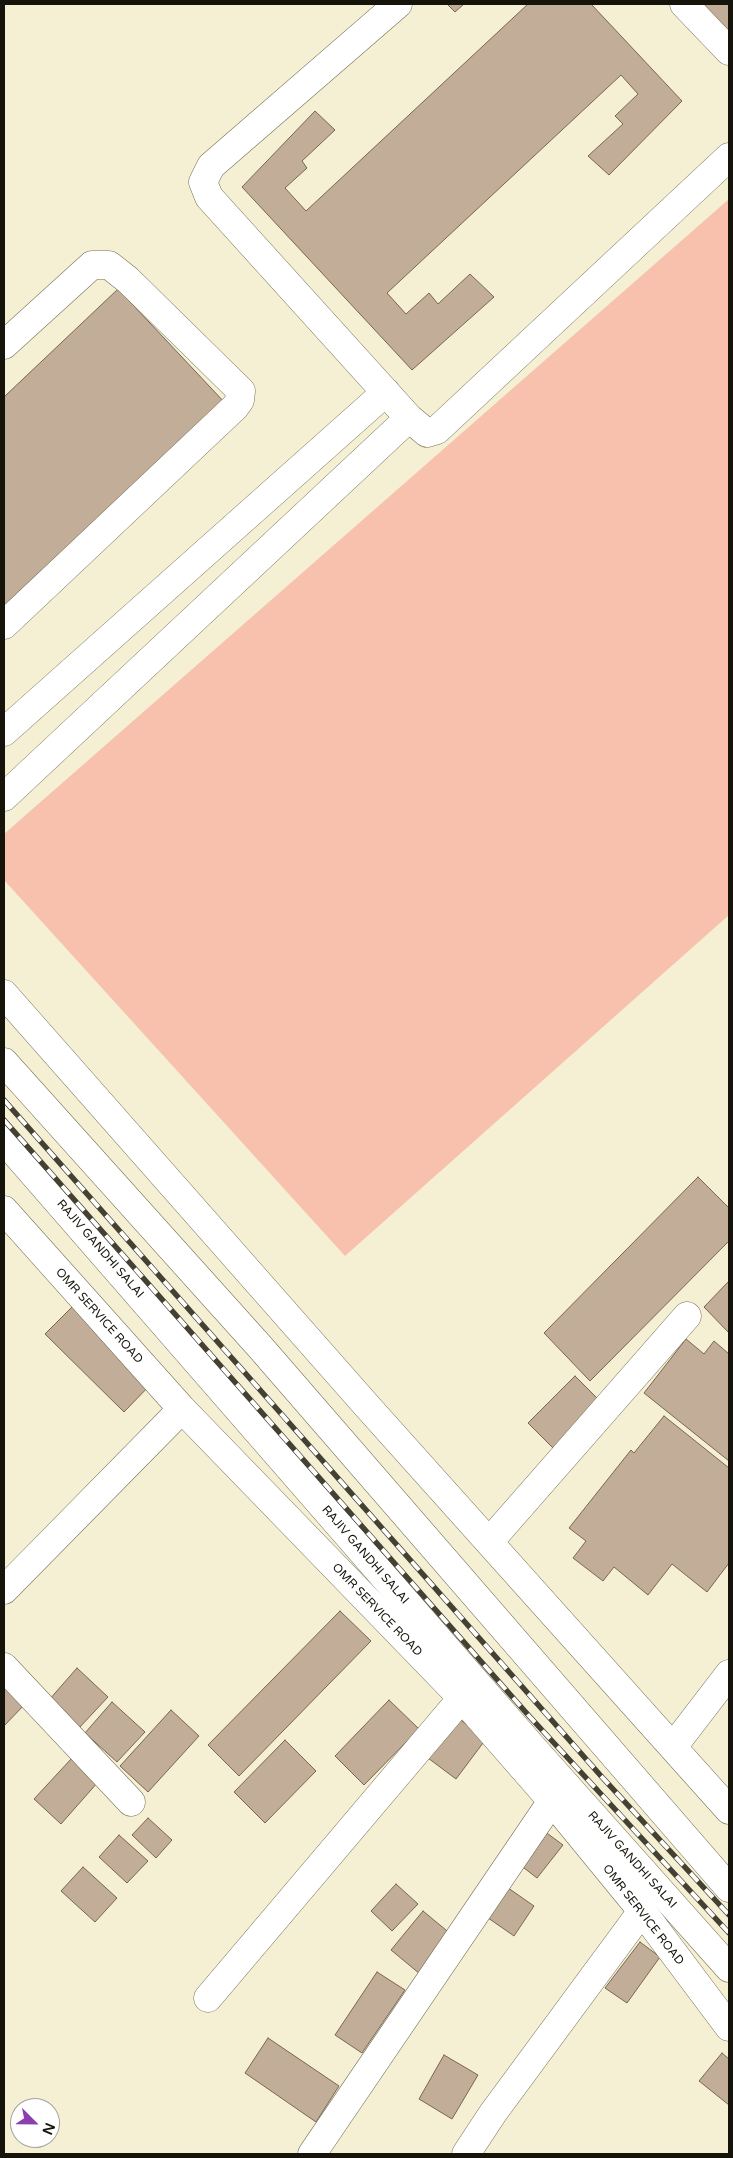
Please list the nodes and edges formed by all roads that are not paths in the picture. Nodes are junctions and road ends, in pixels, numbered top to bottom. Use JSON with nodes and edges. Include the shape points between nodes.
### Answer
{"nodes":[{"id":1,"x":398,"y":4,"type":"edge"},
{"id":2,"x":684,"y":4,"type":"edge"},
{"id":3,"x":729,"y":52,"type":"edge"},
{"id":4,"x":729,"y":157,"type":"edge"},
{"id":5,"x":4,"y":345,"type":"edge"},
{"id":6,"x":386,"y":392,"type":"junction"},
{"id":7,"x":409,"y":418,"type":"junction"},
{"id":8,"x":4,"y":625,"type":"edge"},
{"id":9,"x":4,"y":732,"type":"edge"},
{"id":10,"x":4,"y":797,"type":"edge"},
{"id":11,"x":4,"y":994,"type":"edge"},
{"id":12,"x":4,"y":1062,"type":"edge"},
{"id":13,"x":4,"y":1140,"type":"edge"},
{"id":14,"x":4,"y":1210,"type":"edge"},
{"id":15,"x":687,"y":1316,"type":"dead end"},
{"id":16,"x":182,"y":1408,"type":"junction"},
{"id":17,"x":489,"y":1542,"type":"junction"},
{"id":18,"x":4,"y":1590,"type":"edge"},
{"id":19,"x":4,"y":1666,"type":"edge"},
{"id":20,"x":729,"y":1674,"type":"edge"},
{"id":21,"x":462,"y":1698,"type":"junction"},
{"id":22,"x":674,"y":1747,"type":"junction"},
{"id":23,"x":552,"y":1801,"type":"junction"},
{"id":24,"x":131,"y":1802,"type":"dead end"},
{"id":25,"x":729,"y":1810,"type":"edge"},
{"id":26,"x":729,"y":1888,"type":"edge"},
{"id":27,"x":642,"y":1910,"type":"junction"},
{"id":28,"x":729,"y":1968,"type":"edge"},
{"id":29,"x":208,"y":1998,"type":"dead end"},
{"id":30,"x":729,"y":2027,"type":"edge"},
{"id":31,"x":312,"y":2154,"type":"edge"},
{"id":32,"x":466,"y":2154,"type":"edge"}],
"edges":[{"from":1,"to":6,"type":"street","via":[[211,166],[203,182],[209,197]]},
{"from":2,"to":3,"type":"street"},
{"from":4,"to":7,"type":"street","via":[[437,430],[426,433]]},
{"from":5,"to":8,"type":"street","via":[[92,265],[109,265],[241,391],[235,407]]},
{"from":6,"to":7,"type":"street"},
{"from":6,"to":9,"type":"street"},
{"from":7,"to":10,"type":"street"},
{"from":11,"to":17,"type":"street"},
{"from":12,"to":26,"type":"street","via":[[260,1348]]},
{"from":13,"to":28,"type":"street","name":"RAJIV GANDHI SALAI","via":[[533,1748]]},
{"from":14,"to":16,"type":"street","name":"OMR SERVICE ROAD"},
{"from":15,"to":17,"type":"street"},
{"from":16,"to":18,"type":"street"},
{"from":16,"to":21,"type":"street","name":"OMR SERVICE ROAD"},
{"from":17,"to":22,"type":"street"},
{"from":19,"to":24,"type":"street"},
{"from":20,"to":22,"type":"street"},
{"from":21,"to":23,"type":"street","name":"OMR SERVICE ROAD"},
{"from":21,"to":29,"type":"street"},
{"from":22,"to":25,"type":"street"},
{"from":23,"to":27,"type":"street","name":"OMR SERVICE ROAD"},
{"from":23,"to":31,"type":"street"},
{"from":27,"to":30,"type":"street","name":"OMR SERVICE ROAD"},
{"from":27,"to":32,"type":"street"}]}
